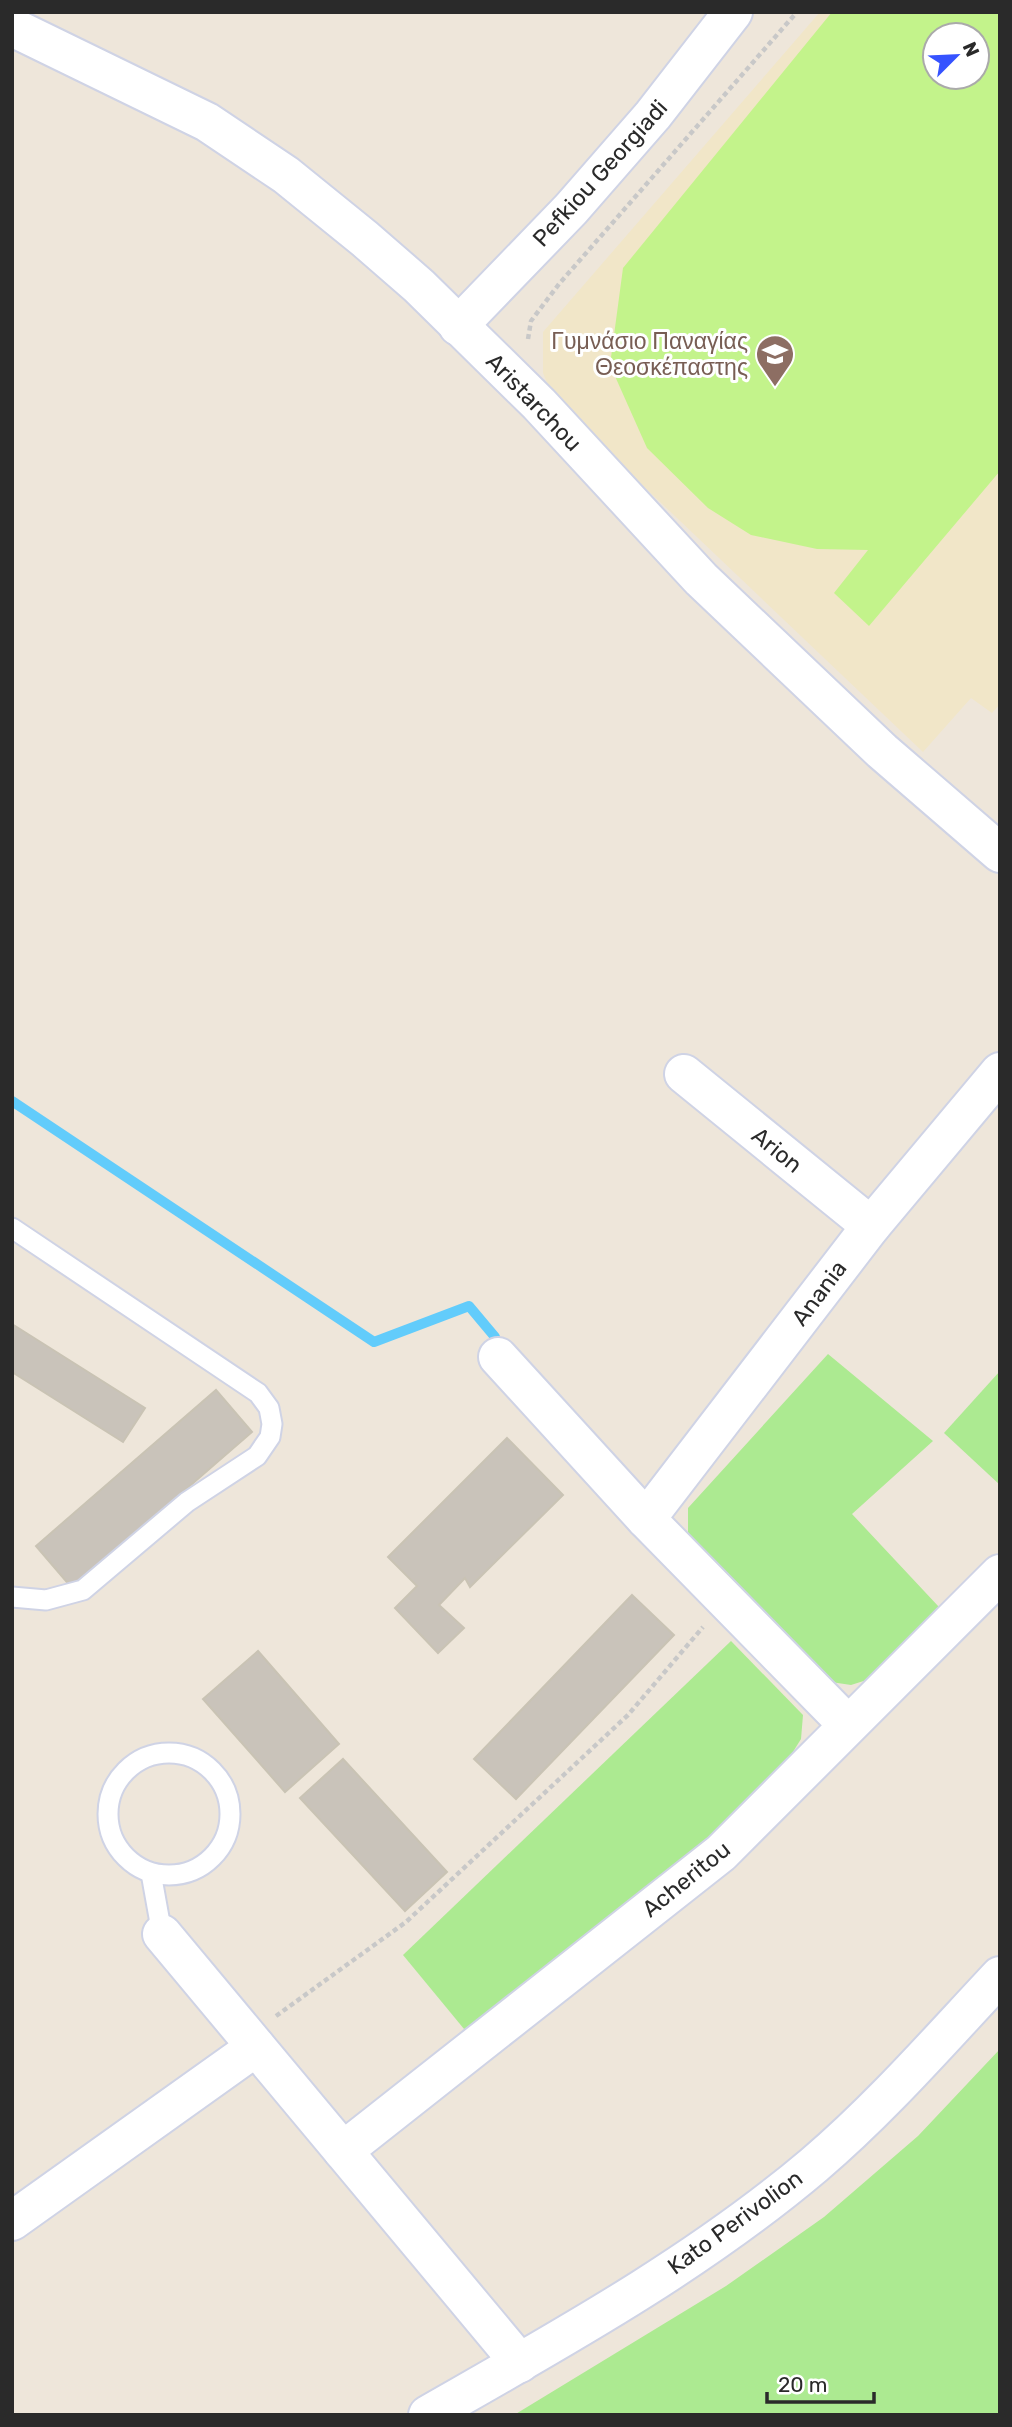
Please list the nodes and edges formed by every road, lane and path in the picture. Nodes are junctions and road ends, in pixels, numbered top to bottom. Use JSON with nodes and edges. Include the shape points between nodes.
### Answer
{"nodes":[{"id":1,"x":733,"y":12,"type":"edge"},
{"id":2,"x":796,"y":12,"type":"edge"},
{"id":3,"x":12,"y":27,"type":"edge"},
{"id":4,"x":458,"y":326,"type":"junction"},
{"id":5,"x":529,"y":348,"type":"dead end"},
{"id":6,"x":1000,"y":853,"type":"edge"},
{"id":7,"x":1000,"y":1072,"type":"edge"},
{"id":8,"x":684,"y":1074,"type":"dead end"},
{"id":9,"x":871,"y":1226,"type":"junction"},
{"id":10,"x":12,"y":1228,"type":"edge"},
{"id":11,"x":498,"y":1357,"type":"dead end"},
{"id":12,"x":646,"y":1519,"type":"junction"},
{"id":13,"x":1000,"y":1574,"type":"edge"},
{"id":14,"x":12,"y":1597,"type":"edge"},
{"id":15,"x":725,"y":1600,"type":"junction"},
{"id":16,"x":848,"y":1725,"type":"junction"},
{"id":17,"x":152,"y":1873,"type":"junction"},
{"id":18,"x":162,"y":1934,"type":"joint"},
{"id":19,"x":1000,"y":1976,"type":"edge"},
{"id":20,"x":252,"y":2042,"type":"junction"},
{"id":21,"x":343,"y":2151,"type":"junction"},
{"id":22,"x":12,"y":2221,"type":"edge"},
{"id":23,"x":520,"y":2363,"type":"junction"},
{"id":24,"x":428,"y":2415,"type":"edge"}],
"edges":[{"from":1,"to":4,"type":"street","name":"Pefkiou Georgiadi","via":[[635,136]]},
{"from":2,"to":5,"type":"path","via":[[542,306],[531,321]]},
{"from":3,"to":4,"type":"street","name":"Aristarchou","via":[[207,122],[275,167],[419,286]]},
{"from":4,"to":6,"type":"street","name":"Aristarchou","via":[[538,404],[701,579],[882,751]]},
{"from":7,"to":9,"type":"street","name":"Anania"},
{"from":8,"to":9,"type":"street","name":"Arion"},
{"from":9,"to":12,"type":"street","name":"Anania"},
{"from":10,"to":14,"type":"lane","via":[[258,1394],[269,1408],[272,1424],[270,1437],[257,1456],[187,1502],[83,1590],[46,1600]]},
{"from":11,"to":12,"type":"street"},
{"from":12,"to":15,"type":"street"},
{"from":13,"to":16,"type":"street","name":"Acheritou"},
{"from":15,"to":16,"type":"street"},
{"from":15,"to":20,"type":"path","via":[[628,1715],[406,1922]]},
{"from":16,"to":21,"type":"street","name":"Acheritou","via":[[721,1853]]},
{"from":17,"to":17,"type":"lane","via":[[124,1855],[115,1841],[109,1825],[112,1793],[120,1777],[146,1758],[162,1753],[194,1758],[220,1779],[228,1795],[229,1828],[214,1857],[200,1867],[185,1873]]},
{"from":17,"to":18,"type":"lane"},
{"from":18,"to":20,"type":"street"},
{"from":19,"to":23,"type":"street","name":"Kato Perivolion","via":[[892,2091],[815,2164],[715,2241]]},
{"from":20,"to":21,"type":"street"},
{"from":20,"to":22,"type":"street"},
{"from":21,"to":23,"type":"street"},
{"from":23,"to":24,"type":"street","name":"Kato Perivolion"}]}
